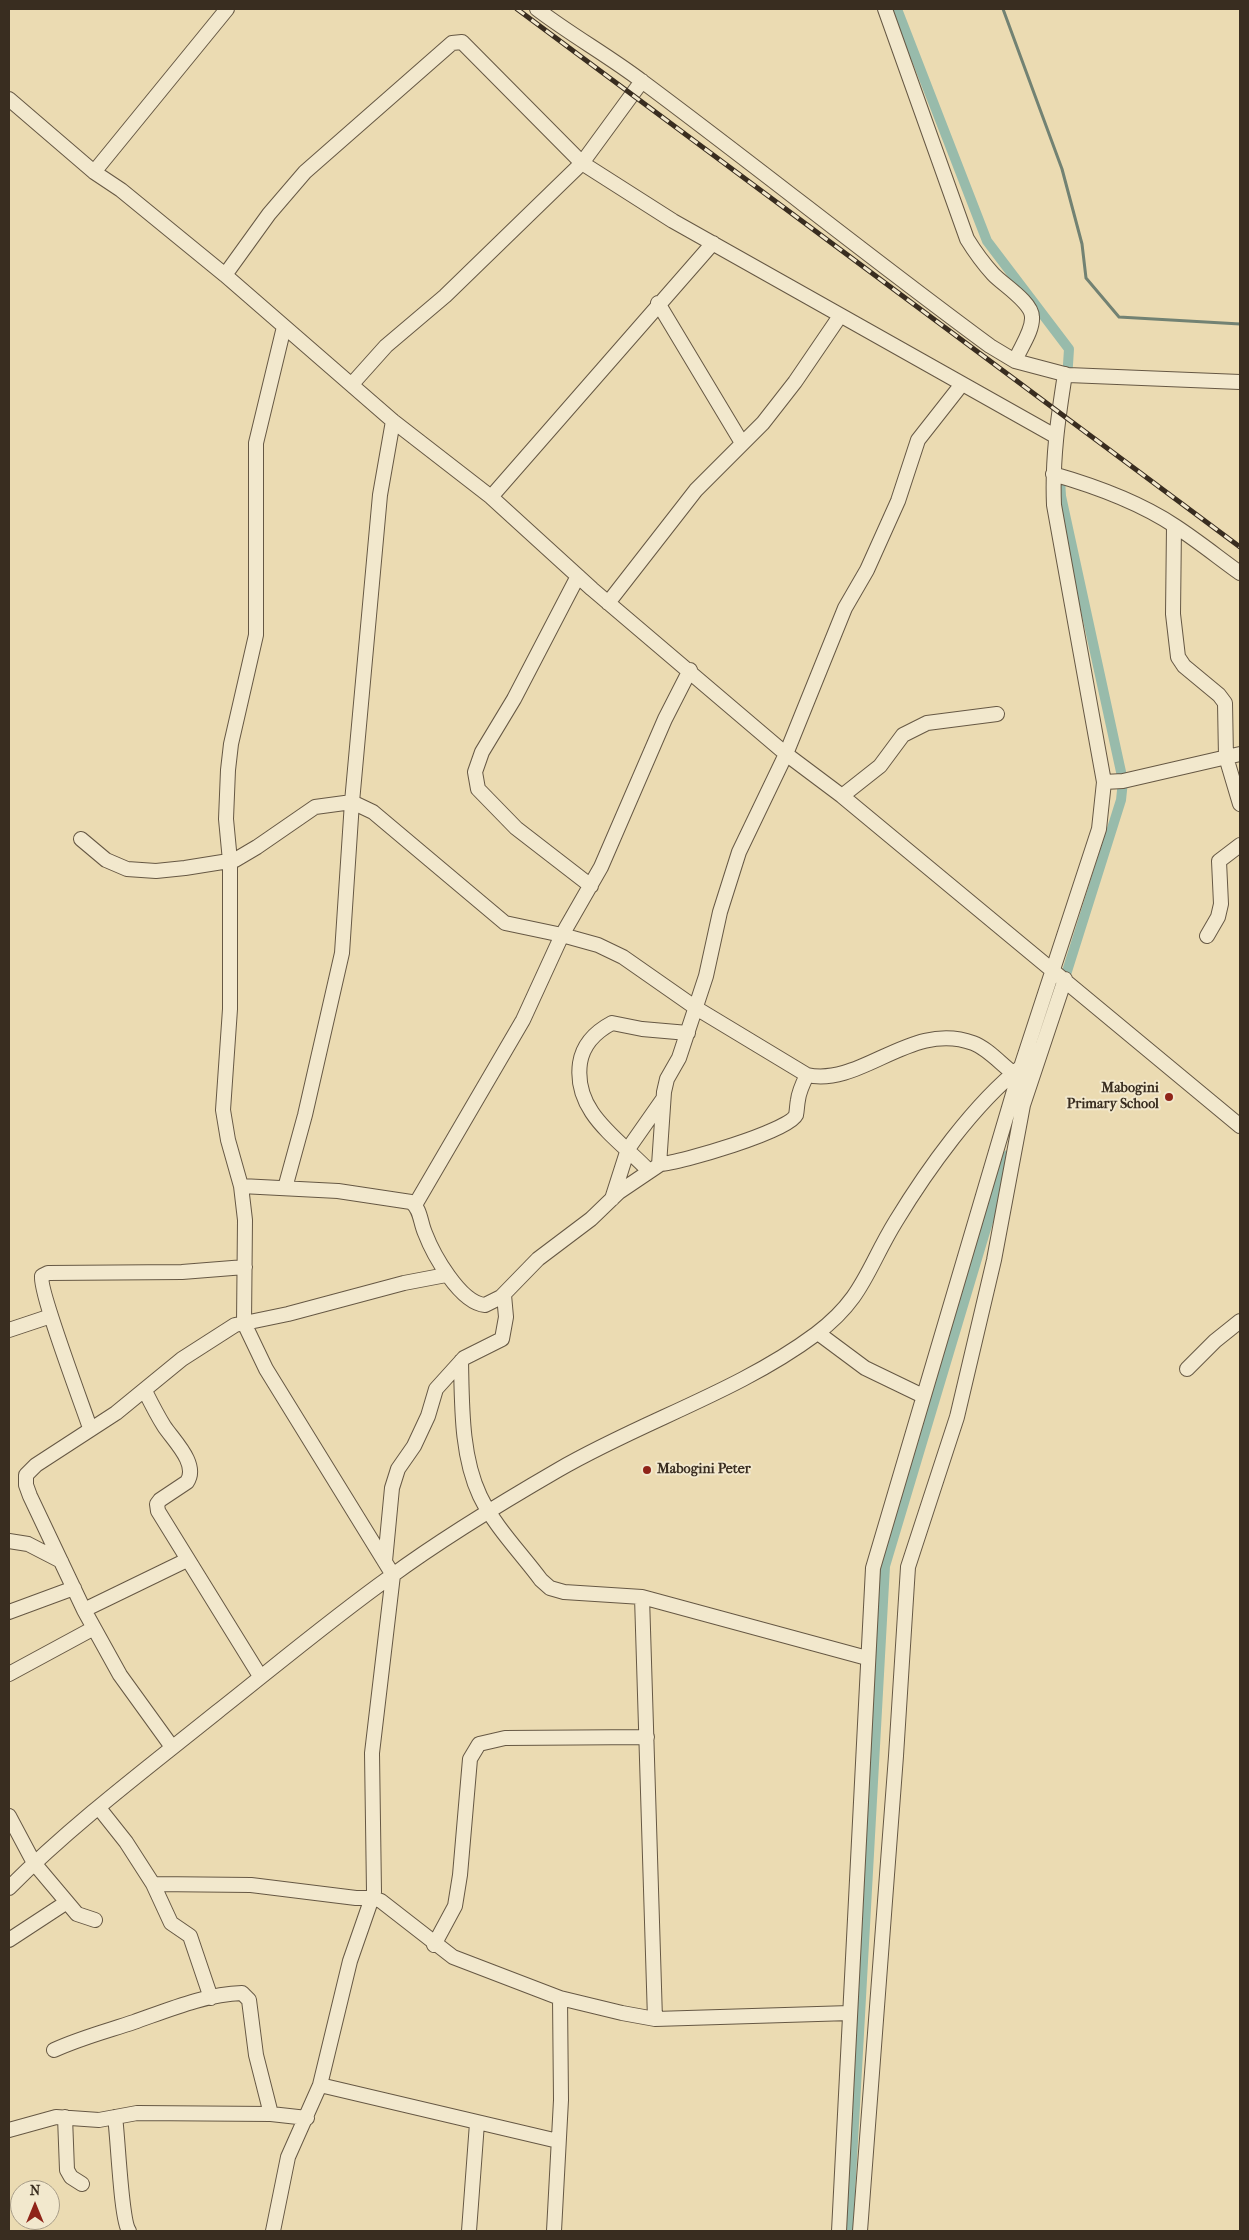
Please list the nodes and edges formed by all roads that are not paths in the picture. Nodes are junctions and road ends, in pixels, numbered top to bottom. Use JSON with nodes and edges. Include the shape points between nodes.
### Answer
{"nodes":[{"id":1,"x":227,"y":9,"type":"edge"},
{"id":2,"x":538,"y":9,"type":"edge"},
{"id":3,"x":885,"y":9,"type":"edge"},
{"id":4,"x":642,"y":81,"type":"junction"},
{"id":5,"x":9,"y":99,"type":"edge"},
{"id":6,"x":582,"y":163,"type":"junction"},
{"id":7,"x":94,"y":172,"type":"junction"},
{"id":8,"x":713,"y":243,"type":"junction"},
{"id":9,"x":225,"y":274,"type":"junction"},
{"id":10,"x":658,"y":303,"type":"junction"},
{"id":11,"x":840,"y":316,"type":"junction"},
{"id":12,"x":284,"y":327,"type":"junction"},
{"id":13,"x":1014,"y":360,"type":"junction"},
{"id":14,"x":1065,"y":374,"type":"junction"},
{"id":15,"x":1240,"y":382,"type":"edge"},
{"id":16,"x":352,"y":384,"type":"junction"},
{"id":17,"x":962,"y":384,"type":"junction"},
{"id":18,"x":393,"y":421,"type":"junction"},
{"id":19,"x":1055,"y":436,"type":"junction"},
{"id":20,"x":742,"y":443,"type":"junction"},
{"id":21,"x":1058,"y":476,"type":"junction"},
{"id":22,"x":491,"y":497,"type":"junction"},
{"id":23,"x":1174,"y":526,"type":"junction"},
{"id":24,"x":1240,"y":574,"type":"edge"},
{"id":25,"x":578,"y":576,"type":"junction"},
{"id":26,"x":608,"y":603,"type":"junction"},
{"id":27,"x":690,"y":670,"type":"junction"},
{"id":28,"x":997,"y":714,"type":"dead end"},
{"id":29,"x":786,"y":754,"type":"junction"},
{"id":30,"x":1240,"y":754,"type":"edge"},
{"id":31,"x":1226,"y":757,"type":"junction"},
{"id":32,"x":1104,"y":782,"type":"junction"},
{"id":33,"x":842,"y":796,"type":"junction"},
{"id":34,"x":352,"y":802,"type":"junction"},
{"id":35,"x":1240,"y":804,"type":"edge"},
{"id":36,"x":81,"y":839,"type":"dead end"},
{"id":37,"x":1240,"y":845,"type":"edge"},
{"id":38,"x":230,"y":861,"type":"junction"},
{"id":39,"x":591,"y":886,"type":"junction"},
{"id":40,"x":562,"y":934,"type":"junction"},
{"id":41,"x":1207,"y":936,"type":"dead end"},
{"id":42,"x":1052,"y":969,"type":"junction"},
{"id":43,"x":1065,"y":979,"type":"junction"},
{"id":44,"x":696,"y":1008,"type":"junction"},
{"id":45,"x":688,"y":1032,"type":"junction"},
{"id":46,"x":1017,"y":1070,"type":"junction"},
{"id":47,"x":807,"y":1075,"type":"junction"},
{"id":48,"x":662,"y":1099,"type":"junction"},
{"id":49,"x":1240,"y":1126,"type":"edge"},
{"id":50,"x":628,"y":1149,"type":"junction"},
{"id":51,"x":655,"y":1168,"type":"junction"},
{"id":52,"x":241,"y":1186,"type":"junction"},
{"id":53,"x":285,"y":1188,"type":"junction"},
{"id":54,"x":612,"y":1199,"type":"junction"},
{"id":55,"x":416,"y":1205,"type":"junction"},
{"id":56,"x":245,"y":1267,"type":"junction"},
{"id":57,"x":446,"y":1275,"type":"junction"},
{"id":58,"x":504,"y":1294,"type":"junction"},
{"id":59,"x":51,"y":1316,"type":"junction"},
{"id":60,"x":1240,"y":1321,"type":"edge"},
{"id":61,"x":244,"y":1323,"type":"junction"},
{"id":62,"x":9,"y":1330,"type":"edge"},
{"id":63,"x":818,"y":1333,"type":"junction"},
{"id":64,"x":461,"y":1360,"type":"junction"},
{"id":65,"x":1187,"y":1369,"type":"dead end"},
{"id":66,"x":145,"y":1391,"type":"junction"},
{"id":67,"x":924,"y":1396,"type":"junction"},
{"id":68,"x":90,"y":1428,"type":"junction"},
{"id":69,"x":489,"y":1512,"type":"junction"},
{"id":70,"x":9,"y":1541,"type":"edge"},
{"id":71,"x":187,"y":1560,"type":"junction"},
{"id":72,"x":60,"y":1561,"type":"junction"},
{"id":73,"x":385,"y":1561,"type":"junction"},
{"id":74,"x":393,"y":1575,"type":"junction"},
{"id":75,"x":74,"y":1588,"type":"junction"},
{"id":76,"x":642,"y":1597,"type":"junction"},
{"id":77,"x":84,"y":1610,"type":"junction"},
{"id":78,"x":9,"y":1612,"type":"edge"},
{"id":79,"x":94,"y":1628,"type":"junction"},
{"id":80,"x":867,"y":1658,"type":"junction"},
{"id":81,"x":9,"y":1674,"type":"edge"},
{"id":82,"x":260,"y":1676,"type":"junction"},
{"id":83,"x":647,"y":1737,"type":"junction"},
{"id":84,"x":172,"y":1747,"type":"junction"},
{"id":85,"x":99,"y":1808,"type":"junction"},
{"id":86,"x":9,"y":1816,"type":"edge"},
{"id":87,"x":34,"y":1863,"type":"junction"},
{"id":88,"x":153,"y":1884,"type":"junction"},
{"id":89,"x":9,"y":1888,"type":"edge"},
{"id":90,"x":373,"y":1898,"type":"junction"},
{"id":91,"x":67,"y":1902,"type":"junction"},
{"id":92,"x":95,"y":1920,"type":"dead end"},
{"id":93,"x":9,"y":1940,"type":"edge"},
{"id":94,"x":434,"y":1945,"type":"junction"},
{"id":95,"x":211,"y":1998,"type":"junction"},
{"id":96,"x":560,"y":1998,"type":"junction"},
{"id":97,"x":850,"y":2013,"type":"junction"},
{"id":98,"x":655,"y":2019,"type":"junction"},
{"id":99,"x":54,"y":2050,"type":"dead end"},
{"id":100,"x":320,"y":2085,"type":"junction"},
{"id":101,"x":271,"y":2114,"type":"junction"},
{"id":102,"x":66,"y":2117,"type":"junction"},
{"id":103,"x":115,"y":2117,"type":"junction"},
{"id":104,"x":307,"y":2118,"type":"junction"},
{"id":105,"x":477,"y":2123,"type":"junction"},
{"id":106,"x":9,"y":2130,"type":"edge"},
{"id":107,"x":558,"y":2141,"type":"junction"},
{"id":108,"x":82,"y":2184,"type":"dead end"},
{"id":109,"x":129,"y":2231,"type":"edge"},
{"id":110,"x":273,"y":2231,"type":"edge"},
{"id":111,"x":469,"y":2231,"type":"edge"},
{"id":112,"x":554,"y":2231,"type":"edge"},
{"id":113,"x":839,"y":2231,"type":"edge"},
{"id":114,"x":860,"y":2231,"type":"edge"}],
"edges":[{"from":1,"to":7,"type":"street"},
{"from":2,"to":4,"type":"street"},
{"from":3,"to":13,"type":"street","via":[[967,239],[994,276],[1019,296],[1031,311],[1030,327]]},
{"from":4,"to":6,"type":"street"},
{"from":4,"to":13,"type":"street","via":[[845,238],[990,346]]},
{"from":5,"to":7,"type":"street"},
{"from":6,"to":8,"type":"street"},
{"from":6,"to":9,"type":"street","via":[[467,45],[457,41],[305,172]]},
{"from":6,"to":16,"type":"street","via":[[451,290],[386,346]]},
{"from":7,"to":9,"type":"street"},
{"from":8,"to":10,"type":"street"},
{"from":8,"to":11,"type":"street"},
{"from":9,"to":12,"type":"street"},
{"from":10,"to":20,"type":"street"},
{"from":10,"to":22,"type":"street"},
{"from":11,"to":17,"type":"street"},
{"from":11,"to":20,"type":"street","via":[[795,382],[762,424]]},
{"from":12,"to":16,"type":"street"},
{"from":12,"to":38,"type":"street","via":[[256,443],[256,630],[230,758],[226,819]]},
{"from":13,"to":14,"type":"street"},
{"from":14,"to":15,"type":"street"},
{"from":14,"to":19,"type":"street"},
{"from":16,"to":18,"type":"street"},
{"from":17,"to":19,"type":"street"},
{"from":17,"to":29,"type":"street","via":[[918,440],[898,501],[867,570],[845,608]]},
{"from":18,"to":22,"type":"street"},
{"from":18,"to":34,"type":"street","via":[[380,495]]},
{"from":19,"to":21,"type":"street"},
{"from":20,"to":26,"type":"street","via":[[696,490]]},
{"from":21,"to":23,"type":"street","via":[[1108,492]]},
{"from":21,"to":32,"type":"street","via":[[1054,505]]},
{"from":22,"to":25,"type":"street"},
{"from":23,"to":24,"type":"street"},
{"from":23,"to":31,"type":"street","via":[[1173,614],[1178,658],[1225,703]]},
{"from":25,"to":26,"type":"street"},
{"from":25,"to":39,"type":"street","via":[[514,699],[489,739],[477,764],[475,780],[478,789],[516,828]]},
{"from":26,"to":27,"type":"street"},
{"from":27,"to":29,"type":"street"},
{"from":27,"to":39,"type":"street","via":[[664,719]]},
{"from":28,"to":33,"type":"street","via":[[927,723],[903,735],[880,766]]},
{"from":29,"to":33,"type":"street"},
{"from":29,"to":44,"type":"street","via":[[739,852]]},
{"from":30,"to":31,"type":"street"},
{"from":31,"to":32,"type":"street","via":[[1123,781]]},
{"from":31,"to":35,"type":"street"},
{"from":32,"to":42,"type":"street","via":[[1099,829]]},
{"from":33,"to":42,"type":"street"},
{"from":34,"to":38,"type":"street","via":[[315,807],[257,847]]},
{"from":34,"to":40,"type":"street","via":[[374,812],[505,923]]},
{"from":34,"to":53,"type":"street","via":[[342,953],[312,1088]]},
{"from":36,"to":38,"type":"street","via":[[106,860],[127,869],[156,871]]},
{"from":37,"to":41,"type":"street","via":[[1219,861],[1221,904]]},
{"from":38,"to":52,"type":"street","via":[[229,1036],[223,1110]]},
{"from":39,"to":40,"type":"street"},
{"from":40,"to":44,"type":"street","via":[[623,957]]},
{"from":40,"to":55,"type":"street","via":[[522,1020]]},
{"from":42,"to":43,"type":"street"},
{"from":42,"to":46,"type":"street"},
{"from":43,"to":49,"type":"street"},
{"from":43,"to":114,"type":"street","via":[[1023,1105],[994,1260],[956,1417],[908,1567]]},
{"from":44,"to":45,"type":"street"},
{"from":44,"to":47,"type":"street"},
{"from":45,"to":48,"type":"street","via":[[675,1068],[667,1079]]},
{"from":45,"to":50,"type":"street","via":[[612,1023],[595,1033],[582,1054],[578,1074],[584,1102],[593,1116]]},
{"from":46,"to":47,"type":"street","via":[[974,1044],[947,1038],[925,1039],[847,1071]]},
{"from":46,"to":63,"type":"street","via":[[1002,1082],[948,1146],[895,1222],[862,1288],[849,1306]]},
{"from":46,"to":67,"type":"street"},
{"from":47,"to":51,"type":"street","via":[[800,1088],[796,1116],[790,1122],[757,1137]]},
{"from":48,"to":50,"type":"street"},
{"from":48,"to":51,"type":"street"},
{"from":50,"to":51,"type":"street"},
{"from":50,"to":54,"type":"street"},
{"from":51,"to":54,"type":"street"},
{"from":52,"to":53,"type":"street"},
{"from":52,"to":56,"type":"street"},
{"from":53,"to":55,"type":"street","via":[[338,1191],[399,1199]]},
{"from":54,"to":58,"type":"street","via":[[538,1259]]},
{"from":55,"to":57,"type":"street","via":[[427,1238]]},
{"from":56,"to":59,"type":"street","via":[[182,1272],[48,1273],[40,1279]]},
{"from":56,"to":61,"type":"street"},
{"from":57,"to":58,"type":"street","via":[[481,1305],[496,1301]]},
{"from":57,"to":61,"type":"street"},
{"from":58,"to":64,"type":"street","via":[[506,1317],[502,1339]]},
{"from":59,"to":62,"type":"street"},
{"from":59,"to":68,"type":"street"},
{"from":60,"to":65,"type":"street","via":[[1215,1340]]},
{"from":61,"to":66,"type":"street","via":[[228,1329],[182,1359]]},
{"from":61,"to":73,"type":"street","via":[[266,1369]]},
{"from":63,"to":67,"type":"street","via":[[865,1368]]},
{"from":63,"to":69,"type":"street","via":[[773,1363],[561,1468]]},
{"from":64,"to":69,"type":"street","via":[[464,1428],[480,1495]]},
{"from":64,"to":73,"type":"street","via":[[436,1389],[414,1446],[398,1469],[392,1488]]},
{"from":66,"to":68,"type":"street"},
{"from":66,"to":71,"type":"street","via":[[189,1468],[187,1482],[160,1500],[157,1508]]},
{"from":67,"to":80,"type":"street","via":[[873,1568]]},
{"from":68,"to":72,"type":"street","via":[[26,1475],[30,1496]]},
{"from":69,"to":74,"type":"street"},
{"from":69,"to":76,"type":"street","via":[[550,1588],[564,1592]]},
{"from":70,"to":72,"type":"street","via":[[28,1544]]},
{"from":71,"to":77,"type":"street"},
{"from":71,"to":82,"type":"street"},
{"from":72,"to":75,"type":"street"},
{"from":73,"to":74,"type":"street"},
{"from":74,"to":82,"type":"street"},
{"from":74,"to":90,"type":"street","via":[[372,1753]]},
{"from":75,"to":77,"type":"street"},
{"from":75,"to":78,"type":"street"},
{"from":76,"to":80,"type":"street"},
{"from":76,"to":83,"type":"street"},
{"from":77,"to":79,"type":"street"},
{"from":79,"to":81,"type":"street"},
{"from":79,"to":84,"type":"street","via":[[120,1676]]},
{"from":80,"to":97,"type":"street"},
{"from":82,"to":84,"type":"street"},
{"from":83,"to":94,"type":"street","via":[[505,1738],[479,1744],[470,1759],[460,1875],[454,1906]]},
{"from":83,"to":98,"type":"street"},
{"from":84,"to":85,"type":"street"},
{"from":85,"to":87,"type":"street"},
{"from":85,"to":88,"type":"street"},
{"from":86,"to":87,"type":"street"},
{"from":87,"to":89,"type":"street"},
{"from":87,"to":91,"type":"street"},
{"from":88,"to":90,"type":"street","via":[[251,1885]]},
{"from":88,"to":95,"type":"street","via":[[171,1923],[191,1938]]},
{"from":90,"to":94,"type":"street","via":[[381,1901]]},
{"from":90,"to":100,"type":"street","via":[[350,1962]]},
{"from":91,"to":92,"type":"street","via":[[78,1916]]},
{"from":91,"to":93,"type":"street"},
{"from":94,"to":96,"type":"street","via":[[453,1957]]},
{"from":95,"to":99,"type":"street"},
{"from":95,"to":101,"type":"street","via":[[242,1993],[249,2000],[256,2054]]},
{"from":96,"to":98,"type":"street"},
{"from":96,"to":107,"type":"street"},
{"from":97,"to":98,"type":"street"},
{"from":97,"to":113,"type":"street"},
{"from":100,"to":104,"type":"street"},
{"from":100,"to":105,"type":"street"},
{"from":101,"to":103,"type":"street","via":[[137,2113]]},
{"from":101,"to":104,"type":"street"},
{"from":102,"to":103,"type":"street","via":[[99,2120]]},
{"from":102,"to":106,"type":"street","via":[[37,2121]]},
{"from":102,"to":108,"type":"street","via":[[67,2170],[70,2177]]},
{"from":103,"to":109,"type":"street"},
{"from":104,"to":110,"type":"street","via":[[288,2157]]},
{"from":105,"to":107,"type":"street"},
{"from":105,"to":111,"type":"street"},
{"from":107,"to":112,"type":"street"}]}
